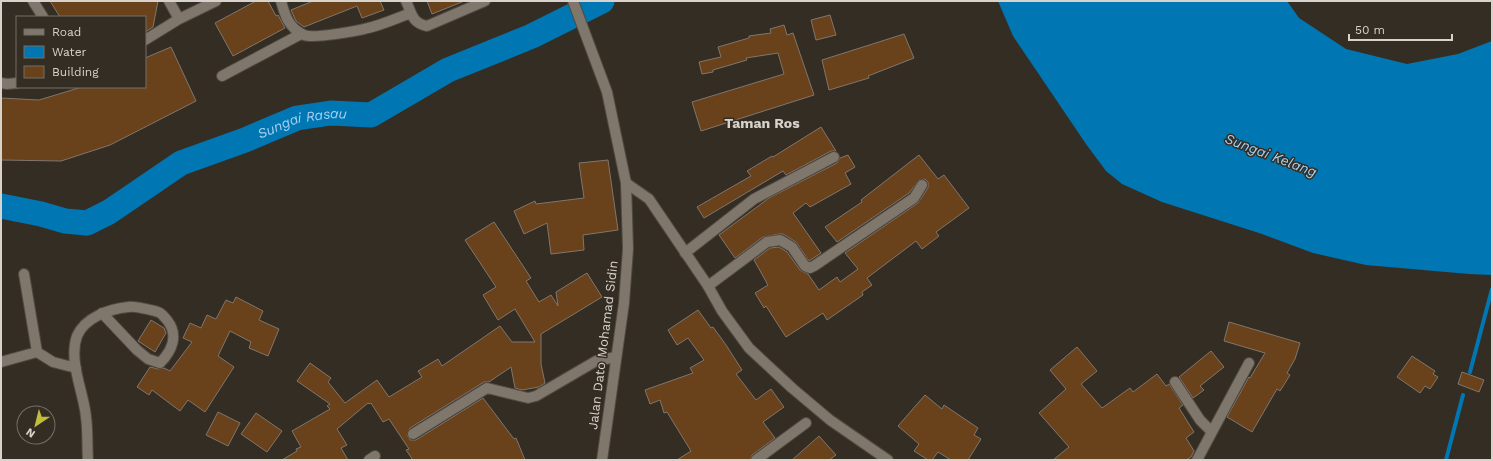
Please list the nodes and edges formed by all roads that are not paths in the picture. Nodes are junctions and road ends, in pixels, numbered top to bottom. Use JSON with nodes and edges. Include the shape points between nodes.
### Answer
{"nodes":[{"id":1,"x":33,"y":1,"type":"edge"},
{"id":2,"x":169,"y":1,"type":"edge"},
{"id":3,"x":216,"y":1,"type":"edge"},
{"id":4,"x":281,"y":1,"type":"edge"},
{"id":5,"x":406,"y":1,"type":"edge"},
{"id":6,"x":485,"y":1,"type":"edge"},
{"id":7,"x":572,"y":1,"type":"edge"},
{"id":8,"x":411,"y":12,"type":"junction"},
{"id":9,"x":42,"y":16,"type":"edge"},
{"id":10,"x":179,"y":19,"type":"junction"},
{"id":11,"x":302,"y":34,"type":"junction"},
{"id":12,"x":146,"y":39,"type":"edge"},
{"id":13,"x":222,"y":76,"type":"dead end"},
{"id":14,"x":1,"y":83,"type":"edge"},
{"id":15,"x":16,"y":83,"type":"edge"},
{"id":16,"x":834,"y":157,"type":"dead end"},
{"id":17,"x":626,"y":183,"type":"junction"},
{"id":18,"x":922,"y":185,"type":"dead end"},
{"id":19,"x":685,"y":253,"type":"junction"},
{"id":20,"x":24,"y":274,"type":"dead end"},
{"id":21,"x":708,"y":286,"type":"junction"},
{"id":22,"x":102,"y":313,"type":"junction"},
{"id":23,"x":37,"y":352,"type":"junction"},
{"id":24,"x":616,"y":357,"type":"junction"},
{"id":25,"x":1,"y":362,"type":"edge"},
{"id":26,"x":1249,"y":363,"type":"dead end"},
{"id":27,"x":76,"y":368,"type":"junction"},
{"id":28,"x":1175,"y":382,"type":"dead end"},
{"id":29,"x":806,"y":422,"type":"dead end"},
{"id":30,"x":1212,"y":432,"type":"junction"},
{"id":31,"x":413,"y":434,"type":"dead end"},
{"id":32,"x":885,"y":459,"type":"edge"},
{"id":33,"x":88,"y":460,"type":"edge"},
{"id":34,"x":602,"y":460,"type":"edge"},
{"id":35,"x":756,"y":460,"type":"edge"},
{"id":36,"x":1198,"y":460,"type":"edge"}],
"edges":[{"from":1,"to":9,"type":"street"},
{"from":2,"to":10,"type":"street"},
{"from":3,"to":10,"type":"street"},
{"from":4,"to":11,"type":"street","via":[[291,27]]},
{"from":5,"to":8,"type":"street"},
{"from":6,"to":8,"type":"street","via":[[427,26],[415,21]]},
{"from":7,"to":17,"type":"street","name":"Jalan Dato Mohamad Sidin","via":[[607,92]]},
{"from":8,"to":11,"type":"street","via":[[369,28],[324,36]]},
{"from":10,"to":12,"type":"street"},
{"from":11,"to":13,"type":"street"},
{"from":14,"to":15,"type":"street"},
{"from":16,"to":19,"type":"street","via":[[754,199]]},
{"from":17,"to":19,"type":"street","via":[[649,199]]},
{"from":17,"to":24,"type":"street","name":"Jalan Dato Mohamad Sidin","via":[[628,249]]},
{"from":18,"to":21,"type":"street","via":[[914,198],[810,268],[805,266],[792,247],[780,240],[767,242]]},
{"from":19,"to":21,"type":"street"},
{"from":20,"to":23,"type":"street"},
{"from":21,"to":32,"type":"street","via":[[722,311],[750,348],[830,420]]},
{"from":22,"to":22,"type":"street","via":[[130,306],[160,312],[172,327],[173,344],[168,355],[160,363],[148,359]]},
{"from":22,"to":27,"type":"street","via":[[85,325],[78,336],[75,350]]},
{"from":23,"to":25,"type":"street"},
{"from":23,"to":27,"type":"street","via":[[53,362]]},
{"from":24,"to":31,"type":"street","via":[[596,361],[536,396],[528,398],[487,388]]},
{"from":24,"to":34,"type":"street","name":"Jalan Dato Mohamad Sidin"},
{"from":26,"to":30,"type":"street"},
{"from":27,"to":33,"type":"street","via":[[86,416]]},
{"from":28,"to":30,"type":"street","via":[[1200,420]]},
{"from":29,"to":35,"type":"street"},
{"from":30,"to":36,"type":"street"}]}
